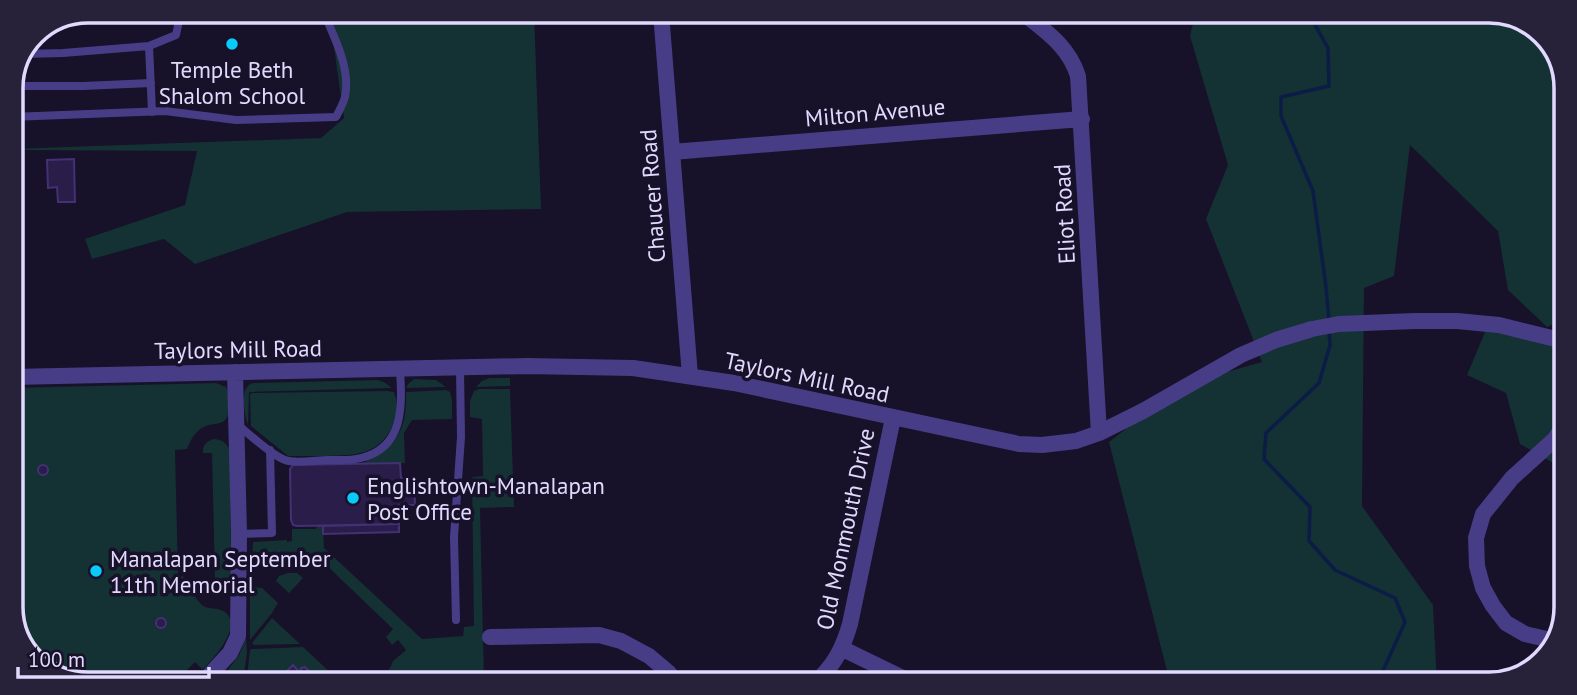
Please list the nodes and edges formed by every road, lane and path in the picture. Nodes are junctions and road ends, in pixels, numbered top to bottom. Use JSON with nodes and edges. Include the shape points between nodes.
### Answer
{"nodes":[{"id":1,"x":178,"y":23,"type":"edge"},
{"id":2,"x":328,"y":23,"type":"edge"},
{"id":3,"x":662,"y":23,"type":"edge"},
{"id":4,"x":1034,"y":23,"type":"edge"},
{"id":5,"x":149,"y":46,"type":"junction"},
{"id":6,"x":33,"y":54,"type":"edge"},
{"id":7,"x":151,"y":83,"type":"junction"},
{"id":8,"x":23,"y":86,"type":"edge"},
{"id":9,"x":152,"y":112,"type":"junction"},
{"id":10,"x":23,"y":117,"type":"edge"},
{"id":11,"x":1082,"y":119,"type":"junction"},
{"id":12,"x":672,"y":152,"type":"junction"},
{"id":13,"x":1554,"y":339,"type":"edge"},
{"id":14,"x":460,"y":368,"type":"junction"},
{"id":15,"x":400,"y":369,"type":"junction"},
{"id":16,"x":235,"y":372,"type":"junction"},
{"id":17,"x":690,"y":376,"type":"junction"},
{"id":18,"x":23,"y":377,"type":"edge"},
{"id":19,"x":892,"y":418,"type":"junction"},
{"id":20,"x":237,"y":424,"type":"junction"},
{"id":21,"x":1099,"y":433,"type":"junction"},
{"id":22,"x":1554,"y":440,"type":"edge"},
{"id":23,"x":270,"y":450,"type":"junction"},
{"id":24,"x":457,"y":490,"type":"junction"},
{"id":25,"x":414,"y":491,"type":"dead end"},
{"id":26,"x":239,"y":534,"type":"junction"},
{"id":27,"x":456,"y":620,"type":"dead end"},
{"id":28,"x":490,"y":637,"type":"dead end"},
{"id":29,"x":1546,"y":639,"type":"edge"},
{"id":30,"x":843,"y":649,"type":"junction"},
{"id":31,"x":212,"y":672,"type":"edge"},
{"id":32,"x":668,"y":672,"type":"edge"},
{"id":33,"x":826,"y":672,"type":"edge"},
{"id":34,"x":890,"y":672,"type":"edge"}],
"edges":[{"from":1,"to":5,"type":"lane","via":[[176,35]]},
{"from":2,"to":9,"type":"lane","via":[[346,79],[336,117],[236,120]]},
{"from":3,"to":12,"type":"street","name":"Chaucer Road"},
{"from":4,"to":11,"type":"street","name":"Eliot Road","via":[[1071,58],[1078,76]]},
{"from":5,"to":6,"type":"lane"},
{"from":5,"to":7,"type":"lane"},
{"from":7,"to":8,"type":"lane"},
{"from":7,"to":9,"type":"lane"},
{"from":9,"to":10,"type":"lane"},
{"from":11,"to":12,"type":"street","name":"Milton Avenue"},
{"from":11,"to":21,"type":"street","name":"Eliot Road"},
{"from":12,"to":17,"type":"street","name":"Chaucer Road"},
{"from":13,"to":21,"type":"street","name":"Taylors Mill Road","via":[[1499,325],[1457,321],[1339,324],[1312,329],[1241,355]]},
{"from":14,"to":15,"type":"street","name":"Taylors Mill Road"},
{"from":14,"to":17,"type":"street","name":"Taylors Mill Road","via":[[587,366]]},
{"from":14,"to":24,"type":"lane"},
{"from":15,"to":16,"type":"street","name":"Taylors Mill Road"},
{"from":15,"to":23,"type":"lane","via":[[400,419],[391,438],[376,452],[354,460],[289,461]]},
{"from":16,"to":18,"type":"street","name":"Taylors Mill Road"},
{"from":16,"to":20,"type":"street"},
{"from":17,"to":19,"type":"street","name":"Taylors Mill Road"},
{"from":19,"to":21,"type":"street","name":"Taylors Mill Road","via":[[1031,446],[1076,441]]},
{"from":19,"to":30,"type":"street","name":"Old Monmouth Drive"},
{"from":20,"to":23,"type":"lane"},
{"from":20,"to":26,"type":"street"},
{"from":22,"to":29,"type":"street","via":[[1512,478],[1483,514],[1476,538],[1477,566],[1493,606],[1525,634]]},
{"from":23,"to":26,"type":"lane","via":[[272,533]]},
{"from":24,"to":25,"type":"lane"},
{"from":24,"to":27,"type":"lane"},
{"from":26,"to":31,"type":"street","via":[[238,636]]},
{"from":28,"to":32,"type":"street","via":[[599,635],[649,656]]},
{"from":30,"to":33,"type":"street","name":"Old Monmouth Drive"},
{"from":30,"to":34,"type":"street"}]}
